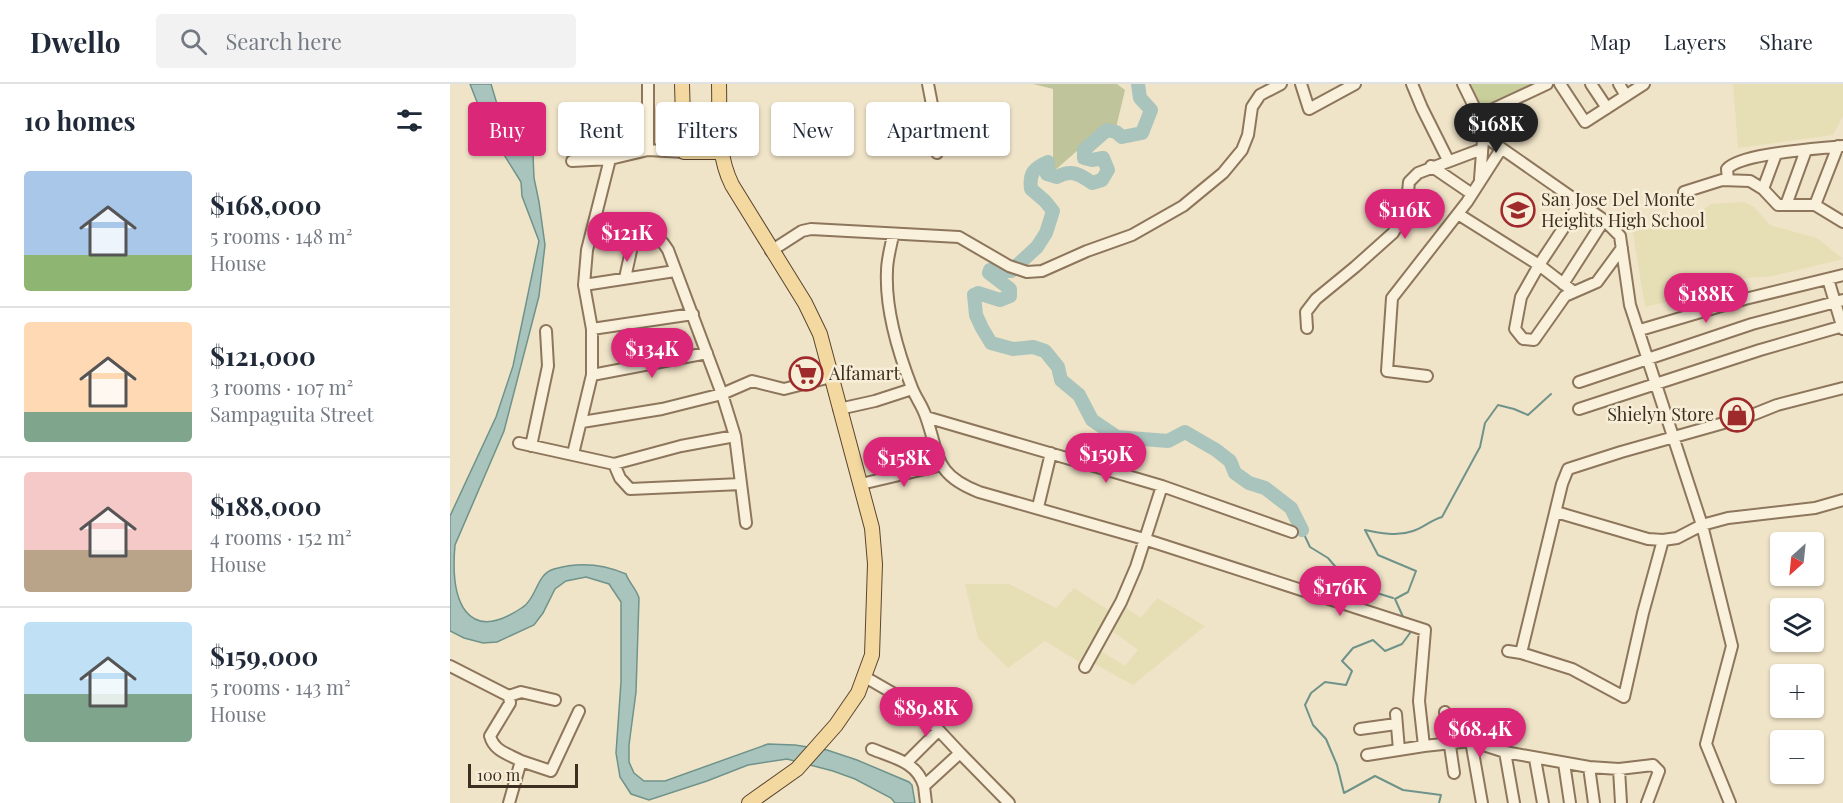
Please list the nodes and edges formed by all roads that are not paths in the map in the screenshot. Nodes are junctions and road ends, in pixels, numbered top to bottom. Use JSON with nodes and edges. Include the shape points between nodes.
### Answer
{"nodes":[{"id":1,"x":648,"y":84,"type":"edge"},
{"id":2,"x":682,"y":84,"type":"edge"},
{"id":3,"x":719,"y":84,"type":"edge"},
{"id":4,"x":928,"y":84,"type":"edge"},
{"id":5,"x":1281,"y":84,"type":"edge"},
{"id":6,"x":1301,"y":84,"type":"edge"},
{"id":7,"x":1355,"y":84,"type":"edge"},
{"id":8,"x":1412,"y":84,"type":"edge"},
{"id":9,"x":1462,"y":84,"type":"edge"},
{"id":10,"x":1547,"y":84,"type":"edge"},
{"id":11,"x":1560,"y":84,"type":"edge"},
{"id":12,"x":1591,"y":84,"type":"edge"},
{"id":13,"x":1619,"y":84,"type":"edge"},
{"id":14,"x":1644,"y":84,"type":"edge"},
{"id":15,"x":1626,"y":96,"type":"junction"},
{"id":16,"x":683,"y":102,"type":"edge"},
{"id":17,"x":719,"y":102,"type":"edge"},
{"id":18,"x":932,"y":102,"type":"edge"},
{"id":19,"x":1607,"y":108,"type":"junction"},
{"id":20,"x":1478,"y":116,"type":"junction"},
{"id":21,"x":1484,"y":127,"type":"junction"},
{"id":22,"x":1840,"y":146,"type":"edge"},
{"id":23,"x":1482,"y":149,"type":"junction"},
{"id":24,"x":1501,"y":149,"type":"junction"},
{"id":25,"x":648,"y":150,"type":"junction"},
{"id":26,"x":656,"y":150,"type":"edge"},
{"id":27,"x":1806,"y":150,"type":"junction"},
{"id":28,"x":1776,"y":154,"type":"junction"},
{"id":29,"x":721,"y":156,"type":"edge"},
{"id":30,"x":609,"y":159,"type":"junction"},
{"id":31,"x":1448,"y":160,"type":"junction"},
{"id":32,"x":572,"y":161,"type":"dead end"},
{"id":33,"x":1431,"y":166,"type":"junction"},
{"id":34,"x":1480,"y":179,"type":"junction"},
{"id":35,"x":1728,"y":180,"type":"junction"},
{"id":36,"x":1763,"y":189,"type":"junction"},
{"id":37,"x":1684,"y":192,"type":"dead end"},
{"id":38,"x":1472,"y":194,"type":"junction"},
{"id":39,"x":1580,"y":203,"type":"junction"},
{"id":40,"x":1786,"y":205,"type":"junction"},
{"id":41,"x":1815,"y":205,"type":"junction"},
{"id":42,"x":1458,"y":214,"type":"junction"},
{"id":43,"x":1842,"y":218,"type":"edge"},
{"id":44,"x":596,"y":220,"type":"junction"},
{"id":45,"x":1604,"y":220,"type":"junction"},
{"id":46,"x":636,"y":228,"type":"junction"},
{"id":47,"x":893,"y":235,"type":"junction"},
{"id":48,"x":1622,"y":248,"type":"junction"},
{"id":49,"x":771,"y":250,"type":"junction"},
{"id":50,"x":1539,"y":265,"type":"junction"},
{"id":51,"x":675,"y":271,"type":"junction"},
{"id":52,"x":1843,"y":275,"type":"edge"},
{"id":53,"x":626,"y":278,"type":"junction"},
{"id":54,"x":1828,"y":279,"type":"junction"},
{"id":55,"x":1563,"y":284,"type":"junction"},
{"id":56,"x":584,"y":285,"type":"junction"},
{"id":57,"x":1574,"y":292,"type":"junction"},
{"id":58,"x":1839,"y":301,"type":"edge"},
{"id":59,"x":693,"y":314,"type":"junction"},
{"id":60,"x":1843,"y":327,"type":"edge"},
{"id":61,"x":1307,"y":328,"type":"dead end"},
{"id":62,"x":592,"y":329,"type":"junction"},
{"id":63,"x":1640,"y":330,"type":"junction"},
{"id":64,"x":546,"y":331,"type":"dead end"},
{"id":65,"x":707,"y":353,"type":"junction"},
{"id":66,"x":1647,"y":358,"type":"junction"},
{"id":67,"x":592,"y":375,"type":"junction"},
{"id":68,"x":1427,"y":376,"type":"dead end"},
{"id":69,"x":831,"y":377,"type":"junction"},
{"id":70,"x":1579,"y":382,"type":"dead end"},
{"id":71,"x":1656,"y":383,"type":"junction"},
{"id":72,"x":1843,"y":387,"type":"edge"},
{"id":73,"x":912,"y":389,"type":"junction"},
{"id":74,"x":722,"y":394,"type":"junction"},
{"id":75,"x":839,"y":409,"type":"junction"},
{"id":76,"x":1579,"y":409,"type":"dead end"},
{"id":77,"x":926,"y":417,"type":"junction"},
{"id":78,"x":582,"y":422,"type":"junction"},
{"id":79,"x":735,"y":436,"type":"junction"},
{"id":80,"x":1673,"y":437,"type":"junction"},
{"id":81,"x":519,"y":443,"type":"dead end"},
{"id":82,"x":531,"y":446,"type":"junction"},
{"id":83,"x":1051,"y":453,"type":"junction"},
{"id":84,"x":573,"y":454,"type":"junction"},
{"id":85,"x":614,"y":464,"type":"junction"},
{"id":86,"x":942,"y":465,"type":"junction"},
{"id":87,"x":741,"y":484,"type":"junction"},
{"id":88,"x":861,"y":484,"type":"junction"},
{"id":89,"x":1162,"y":486,"type":"junction"},
{"id":90,"x":1843,"y":500,"type":"edge"},
{"id":91,"x":1038,"y":507,"type":"junction"},
{"id":92,"x":1556,"y":512,"type":"junction"},
{"id":93,"x":747,"y":523,"type":"dead end"},
{"id":94,"x":1702,"y":525,"type":"junction"},
{"id":95,"x":1292,"y":532,"type":"dead end"},
{"id":96,"x":1144,"y":539,"type":"junction"},
{"id":97,"x":1663,"y":540,"type":"junction"},
{"id":98,"x":1508,"y":651,"type":"dead end"},
{"id":99,"x":1521,"y":653,"type":"junction"},
{"id":100,"x":450,"y":666,"type":"edge"},
{"id":101,"x":1085,"y":667,"type":"dead end"},
{"id":102,"x":865,"y":677,"type":"junction"},
{"id":103,"x":509,"y":696,"type":"junction"},
{"id":104,"x":555,"y":700,"type":"dead end"},
{"id":105,"x":579,"y":711,"type":"dead end"},
{"id":106,"x":1445,"y":712,"type":"dead end"},
{"id":107,"x":1360,"y":729,"type":"dead end"},
{"id":108,"x":938,"y":731,"type":"junction"},
{"id":109,"x":1471,"y":741,"type":"junction"},
{"id":110,"x":1450,"y":743,"type":"junction"},
{"id":111,"x":1424,"y":746,"type":"junction"},
{"id":112,"x":872,"y":749,"type":"dead end"},
{"id":113,"x":1399,"y":750,"type":"junction"},
{"id":114,"x":1505,"y":752,"type":"junction"},
{"id":115,"x":960,"y":753,"type":"junction"},
{"id":116,"x":1367,"y":755,"type":"dead end"},
{"id":117,"x":1535,"y":759,"type":"junction"},
{"id":118,"x":521,"y":761,"type":"junction"},
{"id":119,"x":906,"y":763,"type":"junction"},
{"id":120,"x":1564,"y":763,"type":"junction"},
{"id":121,"x":1589,"y":767,"type":"junction"},
{"id":122,"x":1619,"y":769,"type":"junction"},
{"id":123,"x":1454,"y":773,"type":"dead end"},
{"id":124,"x":924,"y":786,"type":"junction"},
{"id":125,"x":508,"y":803,"type":"edge"},
{"id":126,"x":749,"y":803,"type":"edge"},
{"id":127,"x":926,"y":803,"type":"edge"},
{"id":128,"x":1010,"y":803,"type":"edge"},
{"id":129,"x":1482,"y":803,"type":"edge"},
{"id":130,"x":1514,"y":803,"type":"edge"},
{"id":131,"x":1543,"y":803,"type":"edge"},
{"id":132,"x":1570,"y":803,"type":"edge"},
{"id":133,"x":1594,"y":803,"type":"edge"},
{"id":134,"x":1621,"y":803,"type":"edge"},
{"id":135,"x":1647,"y":803,"type":"edge"},
{"id":136,"x":1730,"y":803,"type":"edge"}],
"edges":[{"from":1,"to":25,"type":"street"},
{"from":2,"to":16,"type":"main road"},
{"from":3,"to":17,"type":"main road"},
{"from":4,"to":18,"type":"street"},
{"from":5,"to":47,"type":"street","via":[[1260,95],[1252,107],[1248,135],[1239,154],[1223,173],[1183,206],[1132,235],[1042,271],[1015,268],[959,237]]},
{"from":6,"to":7,"type":"street","via":[[1309,109]]},
{"from":8,"to":31,"type":"street"},
{"from":9,"to":20,"type":"street"},
{"from":10,"to":20,"type":"street"},
{"from":11,"to":19,"type":"street","via":[[1585,123]]},
{"from":12,"to":19,"type":"street"},
{"from":13,"to":15,"type":"street"},
{"from":14,"to":15,"type":"street"},
{"from":15,"to":19,"type":"street"},
{"from":20,"to":21,"type":"street"},
{"from":21,"to":23,"type":"street"},
{"from":21,"to":24,"type":"street","via":[[1491,141]]},
{"from":22,"to":27,"type":"street"},
{"from":22,"to":41,"type":"street"},
{"from":23,"to":31,"type":"street"},
{"from":23,"to":34,"type":"street"},
{"from":24,"to":34,"type":"street"},
{"from":24,"to":39,"type":"street"},
{"from":25,"to":26,"type":"street"},
{"from":25,"to":30,"type":"street"},
{"from":27,"to":28,"type":"street"},
{"from":27,"to":40,"type":"street"},
{"from":28,"to":35,"type":"street","via":[[1733,164],[1727,169]]},
{"from":28,"to":36,"type":"street"},
{"from":29,"to":49,"type":"main road","via":[[728,175]]},
{"from":30,"to":32,"type":"street"},
{"from":30,"to":44,"type":"street"},
{"from":31,"to":33,"type":"street"},
{"from":33,"to":38,"type":"street"},
{"from":33,"to":61,"type":"street","via":[[1409,182],[1406,211],[1393,233],[1316,299],[1306,312]]},
{"from":34,"to":38,"type":"street"},
{"from":35,"to":36,"type":"street","via":[[1750,181]]},
{"from":35,"to":37,"type":"street"},
{"from":36,"to":40,"type":"street","via":[[1778,205]]},
{"from":38,"to":42,"type":"street"},
{"from":39,"to":45,"type":"street"},
{"from":39,"to":50,"type":"street"},
{"from":40,"to":41,"type":"street"},
{"from":41,"to":43,"type":"street"},
{"from":42,"to":50,"type":"street"},
{"from":42,"to":68,"type":"street","via":[[1392,298],[1387,371]]},
{"from":44,"to":46,"type":"street"},
{"from":44,"to":56,"type":"street","via":[[587,250]]},
{"from":45,"to":48,"type":"street","via":[[1620,236]]},
{"from":45,"to":55,"type":"street"},
{"from":46,"to":51,"type":"street","via":[[663,241]]},
{"from":46,"to":53,"type":"street"},
{"from":47,"to":49,"type":"street","via":[[811,228]]},
{"from":47,"to":73,"type":"street","via":[[887,270],[889,311]]},
{"from":48,"to":57,"type":"street","via":[[1597,282]]},
{"from":48,"to":63,"type":"street","via":[[1630,305]]},
{"from":49,"to":69,"type":"main road","via":[[814,321]]},
{"from":50,"to":55,"type":"street"},
{"from":50,"to":57,"type":"street","via":[[1521,297],[1515,329],[1523,339],[1534,340],[1565,296]]},
{"from":51,"to":53,"type":"street"},
{"from":51,"to":59,"type":"street"},
{"from":52,"to":54,"type":"street"},
{"from":53,"to":56,"type":"street"},
{"from":54,"to":58,"type":"street"},
{"from":54,"to":63,"type":"street"},
{"from":55,"to":57,"type":"street"},
{"from":56,"to":62,"type":"street"},
{"from":58,"to":60,"type":"street"},
{"from":58,"to":66,"type":"street"},
{"from":59,"to":62,"type":"street"},
{"from":59,"to":65,"type":"street"},
{"from":60,"to":71,"type":"street"},
{"from":62,"to":67,"type":"street"},
{"from":63,"to":66,"type":"street"},
{"from":64,"to":82,"type":"street","via":[[549,366]]},
{"from":65,"to":67,"type":"street"},
{"from":65,"to":74,"type":"street"},
{"from":66,"to":70,"type":"street"},
{"from":66,"to":71,"type":"street"},
{"from":67,"to":78,"type":"street"},
{"from":69,"to":74,"type":"street","via":[[784,389],[752,381]]},
{"from":69,"to":75,"type":"main road"},
{"from":71,"to":76,"type":"street"},
{"from":71,"to":80,"type":"street"},
{"from":72,"to":80,"type":"street"},
{"from":73,"to":75,"type":"street"},
{"from":73,"to":77,"type":"street"},
{"from":74,"to":78,"type":"street"},
{"from":74,"to":79,"type":"street"},
{"from":75,"to":88,"type":"main road"},
{"from":77,"to":83,"type":"street"},
{"from":77,"to":86,"type":"street"},
{"from":78,"to":84,"type":"street"},
{"from":79,"to":85,"type":"street"},
{"from":79,"to":87,"type":"street"},
{"from":80,"to":92,"type":"street","via":[[1568,469]]},
{"from":80,"to":94,"type":"street"},
{"from":81,"to":82,"type":"street"},
{"from":82,"to":84,"type":"street"},
{"from":83,"to":89,"type":"street"},
{"from":83,"to":91,"type":"street"},
{"from":84,"to":85,"type":"street"},
{"from":85,"to":87,"type":"street","via":[[630,489]]},
{"from":86,"to":88,"type":"street"},
{"from":86,"to":91,"type":"street","via":[[967,487]]},
{"from":87,"to":93,"type":"street"},
{"from":88,"to":102,"type":"main road","via":[[872,528],[875,564],[872,655]]},
{"from":89,"to":95,"type":"street"},
{"from":89,"to":96,"type":"street"},
{"from":90,"to":94,"type":"street"},
{"from":91,"to":96,"type":"street"},
{"from":92,"to":97,"type":"street"},
{"from":92,"to":99,"type":"street"},
{"from":94,"to":97,"type":"street","via":[[1677,538]]},
{"from":94,"to":136,"type":"street","via":[[1732,646],[1706,744]]},
{"from":96,"to":101,"type":"street","via":[[1121,602]]},
{"from":96,"to":111,"type":"street","via":[[1425,630],[1419,700]]},
{"from":97,"to":99,"type":"street","via":[[1643,613],[1628,699],[1572,669]]},
{"from":98,"to":99,"type":"street"},
{"from":100,"to":103,"type":"street"},
{"from":102,"to":108,"type":"street","via":[[917,707]]},
{"from":102,"to":126,"type":"main road","via":[[825,739],[797,768]]},
{"from":103,"to":104,"type":"street","via":[[521,692]]},
{"from":103,"to":118,"type":"street","via":[[510,703],[490,736],[497,749]]},
{"from":105,"to":118,"type":"street","via":[[551,771]]},
{"from":106,"to":110,"type":"street"},
{"from":107,"to":113,"type":"street","via":[[1396,719]]},
{"from":108,"to":115,"type":"street"},
{"from":108,"to":119,"type":"street"},
{"from":109,"to":110,"type":"street"},
{"from":109,"to":114,"type":"street"},
{"from":109,"to":129,"type":"street"},
{"from":110,"to":111,"type":"street"},
{"from":110,"to":123,"type":"street"},
{"from":111,"to":113,"type":"street"},
{"from":112,"to":119,"type":"street"},
{"from":113,"to":116,"type":"street"},
{"from":114,"to":117,"type":"street"},
{"from":114,"to":130,"type":"street"},
{"from":115,"to":124,"type":"street"},
{"from":115,"to":128,"type":"street"},
{"from":117,"to":120,"type":"street"},
{"from":117,"to":131,"type":"street"},
{"from":118,"to":125,"type":"street"},
{"from":119,"to":124,"type":"street","via":[[921,775]]},
{"from":120,"to":121,"type":"street"},
{"from":120,"to":132,"type":"street"},
{"from":121,"to":122,"type":"street"},
{"from":121,"to":133,"type":"street"},
{"from":122,"to":134,"type":"street"},
{"from":122,"to":135,"type":"street","via":[[1656,767],[1659,771]]},
{"from":124,"to":127,"type":"street"}]}
